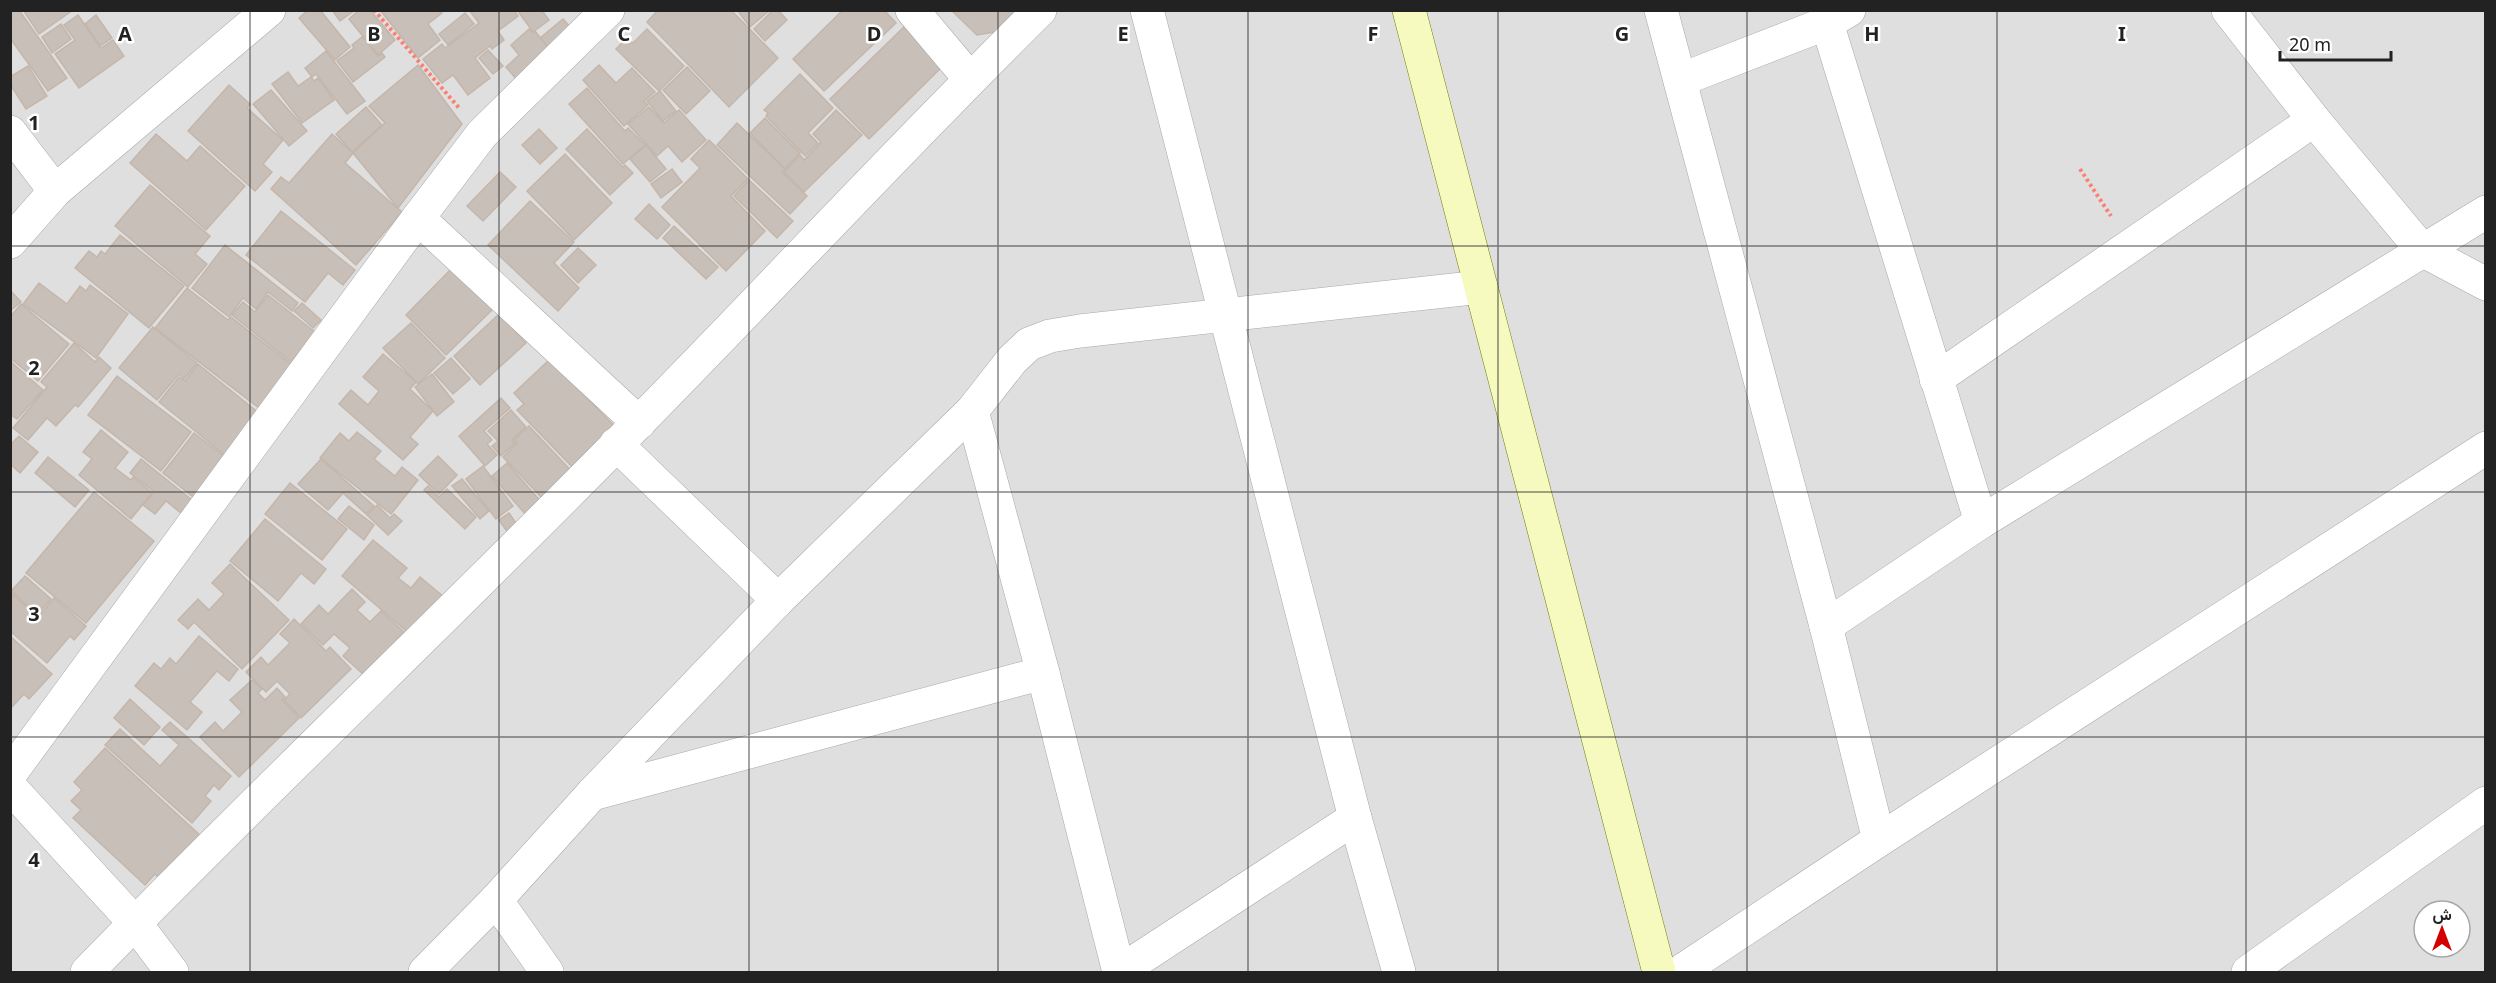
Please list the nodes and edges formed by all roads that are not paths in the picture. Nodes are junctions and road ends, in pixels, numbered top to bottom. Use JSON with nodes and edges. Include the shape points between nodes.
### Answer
{"nodes":[{"id":1,"x":269,"y":10,"type":"edge"},
{"id":2,"x":608,"y":10,"type":"edge"},
{"id":3,"x":912,"y":10,"type":"edge"},
{"id":4,"x":1040,"y":10,"type":"edge"},
{"id":5,"x":1147,"y":10,"type":"edge"},
{"id":6,"x":1409,"y":10,"type":"edge"},
{"id":7,"x":1661,"y":10,"type":"edge"},
{"id":8,"x":2228,"y":10,"type":"edge"},
{"id":9,"x":1838,"y":17,"type":"edge"},
{"id":10,"x":970,"y":79,"type":"junction"},
{"id":11,"x":1680,"y":80,"type":"junction"},
{"id":12,"x":2314,"y":120,"type":"junction"},
{"id":13,"x":14,"y":143,"type":"edge"},
{"id":14,"x":55,"y":191,"type":"junction"},
{"id":15,"x":2486,"y":212,"type":"edge"},
{"id":16,"x":418,"y":218,"type":"junction"},
{"id":17,"x":10,"y":242,"type":"edge"},
{"id":18,"x":2422,"y":250,"type":"junction"},
{"id":19,"x":2486,"y":284,"type":"edge"},
{"id":20,"x":1481,"y":287,"type":"junction"},
{"id":21,"x":1226,"y":314,"type":"junction"},
{"id":22,"x":1936,"y":379,"type":"junction"},
{"id":23,"x":972,"y":411,"type":"junction"},
{"id":24,"x":628,"y":433,"type":"junction"},
{"id":25,"x":2486,"y":448,"type":"edge"},
{"id":26,"x":1981,"y":522,"type":"junction"},
{"id":27,"x":778,"y":600,"type":"junction"},
{"id":28,"x":1826,"y":626,"type":"junction"},
{"id":29,"x":1043,"y":673,"type":"junction"},
{"id":30,"x":10,"y":774,"type":"edge"},
{"id":31,"x":10,"y":787,"type":"edge"},
{"id":32,"x":592,"y":794,"type":"junction"},
{"id":33,"x":2486,"y":803,"type":"edge"},
{"id":34,"x":1355,"y":818,"type":"junction"},
{"id":35,"x":1879,"y":840,"type":"junction"},
{"id":36,"x":496,"y":900,"type":"junction"},
{"id":37,"x":135,"y":923,"type":"junction"},
{"id":38,"x":87,"y":972,"type":"edge"},
{"id":39,"x":172,"y":972,"type":"edge"},
{"id":40,"x":425,"y":972,"type":"edge"},
{"id":41,"x":547,"y":972,"type":"edge"},
{"id":42,"x":1399,"y":972,"type":"edge"},
{"id":43,"x":1659,"y":972,"type":"edge"},
{"id":44,"x":1680,"y":972,"type":"edge"},
{"id":45,"x":2248,"y":972,"type":"edge"}],
"edges":[{"from":1,"to":14,"type":"street"},
{"from":2,"to":16,"type":"street","via":[[482,134]]},
{"from":3,"to":10,"type":"street"},
{"from":4,"to":10,"type":"street"},
{"from":5,"to":21,"type":"street"},
{"from":6,"to":20,"type":"main road"},
{"from":7,"to":11,"type":"street"},
{"from":8,"to":12,"type":"street"},
{"from":9,"to":11,"type":"street"},
{"from":9,"to":22,"type":"street"},
{"from":10,"to":24,"type":"street"},
{"from":11,"to":28,"type":"street"},
{"from":12,"to":18,"type":"street"},
{"from":12,"to":22,"type":"street"},
{"from":13,"to":14,"type":"street"},
{"from":14,"to":17,"type":"street"},
{"from":15,"to":18,"type":"street"},
{"from":16,"to":24,"type":"street"},
{"from":16,"to":30,"type":"street"},
{"from":18,"to":19,"type":"street"},
{"from":18,"to":26,"type":"street"},
{"from":20,"to":21,"type":"street"},
{"from":20,"to":43,"type":"main road"},
{"from":21,"to":23,"type":"street","via":[[1080,331],[1029,344]]},
{"from":21,"to":34,"type":"street"},
{"from":22,"to":26,"type":"street"},
{"from":23,"to":27,"type":"street"},
{"from":23,"to":29,"type":"street"},
{"from":24,"to":27,"type":"street"},
{"from":24,"to":37,"type":"street"},
{"from":25,"to":35,"type":"street"},
{"from":26,"to":28,"type":"street"},
{"from":27,"to":32,"type":"street"},
{"from":28,"to":35,"type":"street"},
{"from":29,"to":32,"type":"street"},
{"from":29,"to":34,"type":"street","via":[[1119,972]]},
{"from":31,"to":37,"type":"street"},
{"from":32,"to":36,"type":"street"},
{"from":33,"to":45,"type":"street"},
{"from":34,"to":42,"type":"street"},
{"from":35,"to":44,"type":"street"},
{"from":36,"to":40,"type":"street"},
{"from":36,"to":41,"type":"street"},
{"from":37,"to":38,"type":"street"},
{"from":37,"to":39,"type":"street"}]}
